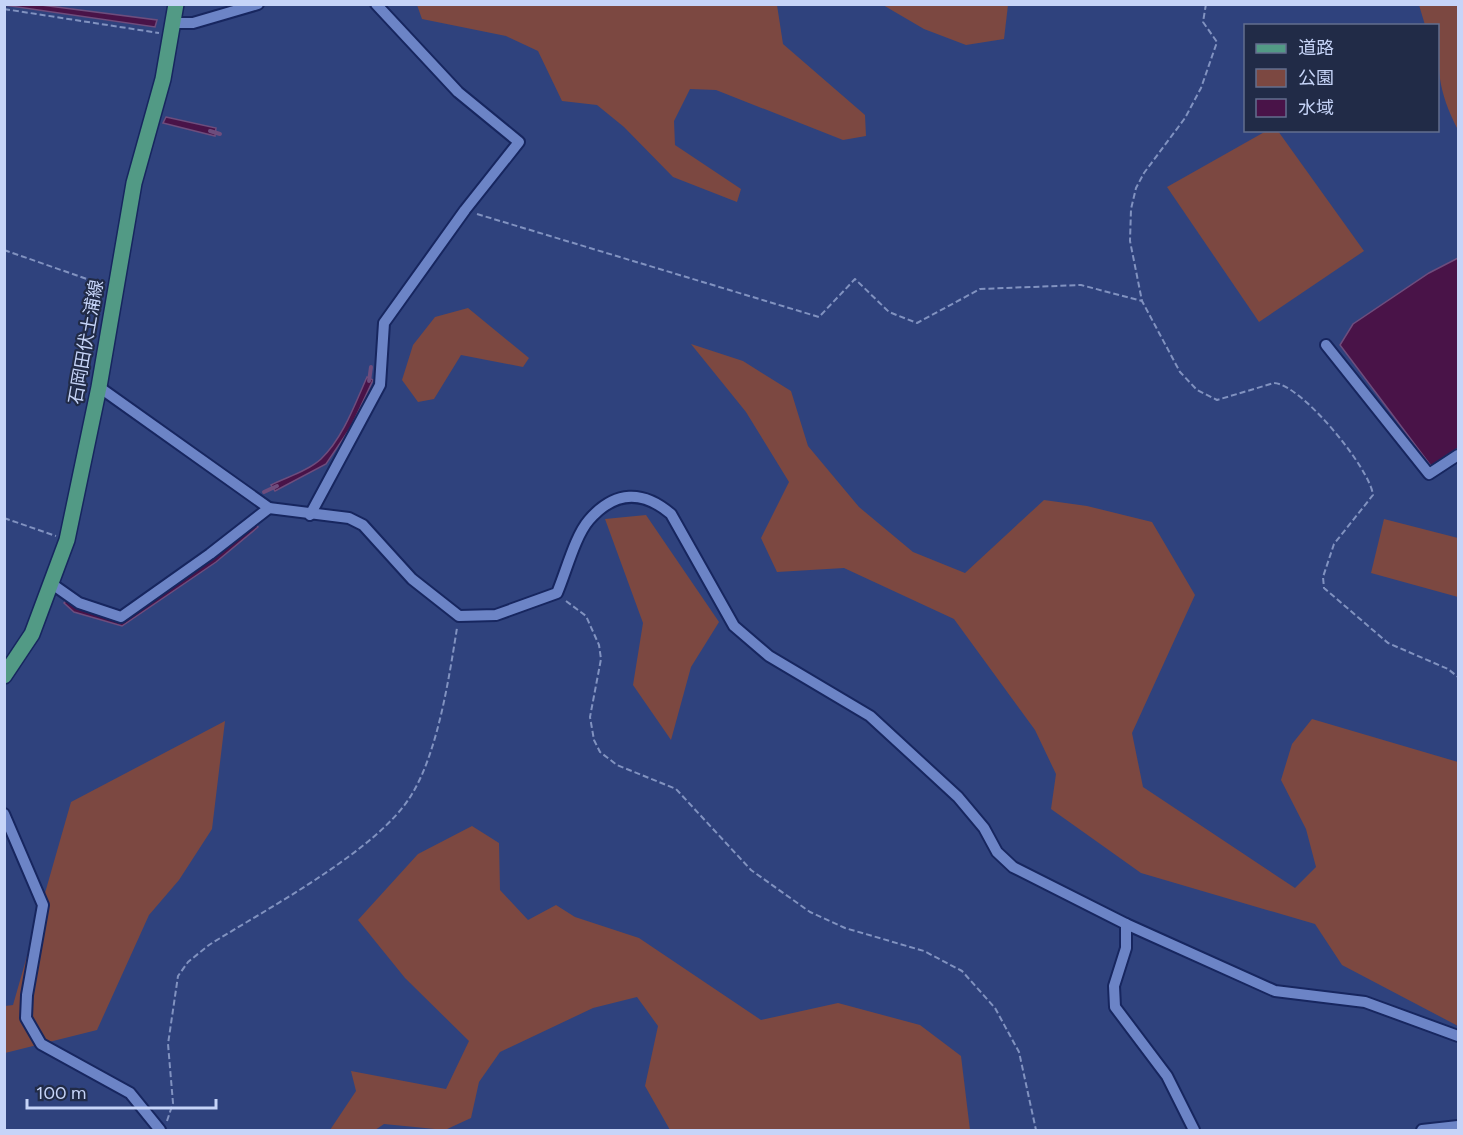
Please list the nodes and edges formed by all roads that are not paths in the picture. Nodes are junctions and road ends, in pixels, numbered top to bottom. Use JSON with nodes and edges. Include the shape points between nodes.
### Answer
{"nodes":[{"id":1,"x":176,"y":4,"type":"edge"},
{"id":2,"x":258,"y":4,"type":"edge"},
{"id":3,"x":376,"y":4,"type":"edge"},
{"id":4,"x":171,"y":29,"type":"junction"},
{"id":5,"x":1326,"y":345,"type":"dead end"},
{"id":6,"x":99,"y":387,"type":"junction"},
{"id":7,"x":1458,"y":455,"type":"edge"},
{"id":8,"x":269,"y":508,"type":"junction"},
{"id":9,"x":310,"y":515,"type":"junction"},
{"id":10,"x":52,"y":584,"type":"junction"},
{"id":11,"x":4,"y":676,"type":"edge"},
{"id":12,"x":4,"y":814,"type":"edge"},
{"id":13,"x":1126,"y":924,"type":"junction"},
{"id":14,"x":1458,"y":1036,"type":"edge"},
{"id":15,"x":1458,"y":1126,"type":"edge"},
{"id":16,"x":162,"y":1131,"type":"edge"},
{"id":17,"x":1194,"y":1131,"type":"edge"},
{"id":18,"x":1422,"y":1131,"type":"edge"}],
"edges":[{"from":1,"to":4,"type":"main road","name":"石岡田伏土浦線"},
{"from":2,"to":4,"type":"street"},
{"from":3,"to":9,"type":"street","via":[[458,92],[519,142],[384,323],[380,385]]},
{"from":4,"to":6,"type":"main road","name":"石岡田伏土浦線","via":[[163,79],[134,183]]},
{"from":5,"to":7,"type":"street","via":[[1429,474]]},
{"from":6,"to":8,"type":"street"},
{"from":6,"to":10,"type":"main road","name":"石岡田伏土浦線","via":[[67,540]]},
{"from":8,"to":9,"type":"street"},
{"from":8,"to":10,"type":"street","via":[[121,617],[79,603]]},
{"from":9,"to":13,"type":"street","via":[[349,518],[363,525],[412,579],[459,616],[496,615],[557,593],[589,520],[606,506],[638,495],[655,500],[670,514],[734,626],[770,656],[870,716],[958,797],[984,828],[997,852],[1013,867]]},
{"from":10,"to":11,"type":"main road","name":"石岡田伏土浦線","via":[[32,634]]},
{"from":12,"to":16,"type":"street","via":[[43,905],[26,1018],[41,1044],[130,1093]]},
{"from":13,"to":14,"type":"street","via":[[1275,991],[1365,1002]]},
{"from":13,"to":17,"type":"street","via":[[1126,948],[1114,986],[1117,1010],[1167,1076]]},
{"from":15,"to":18,"type":"street"}]}
